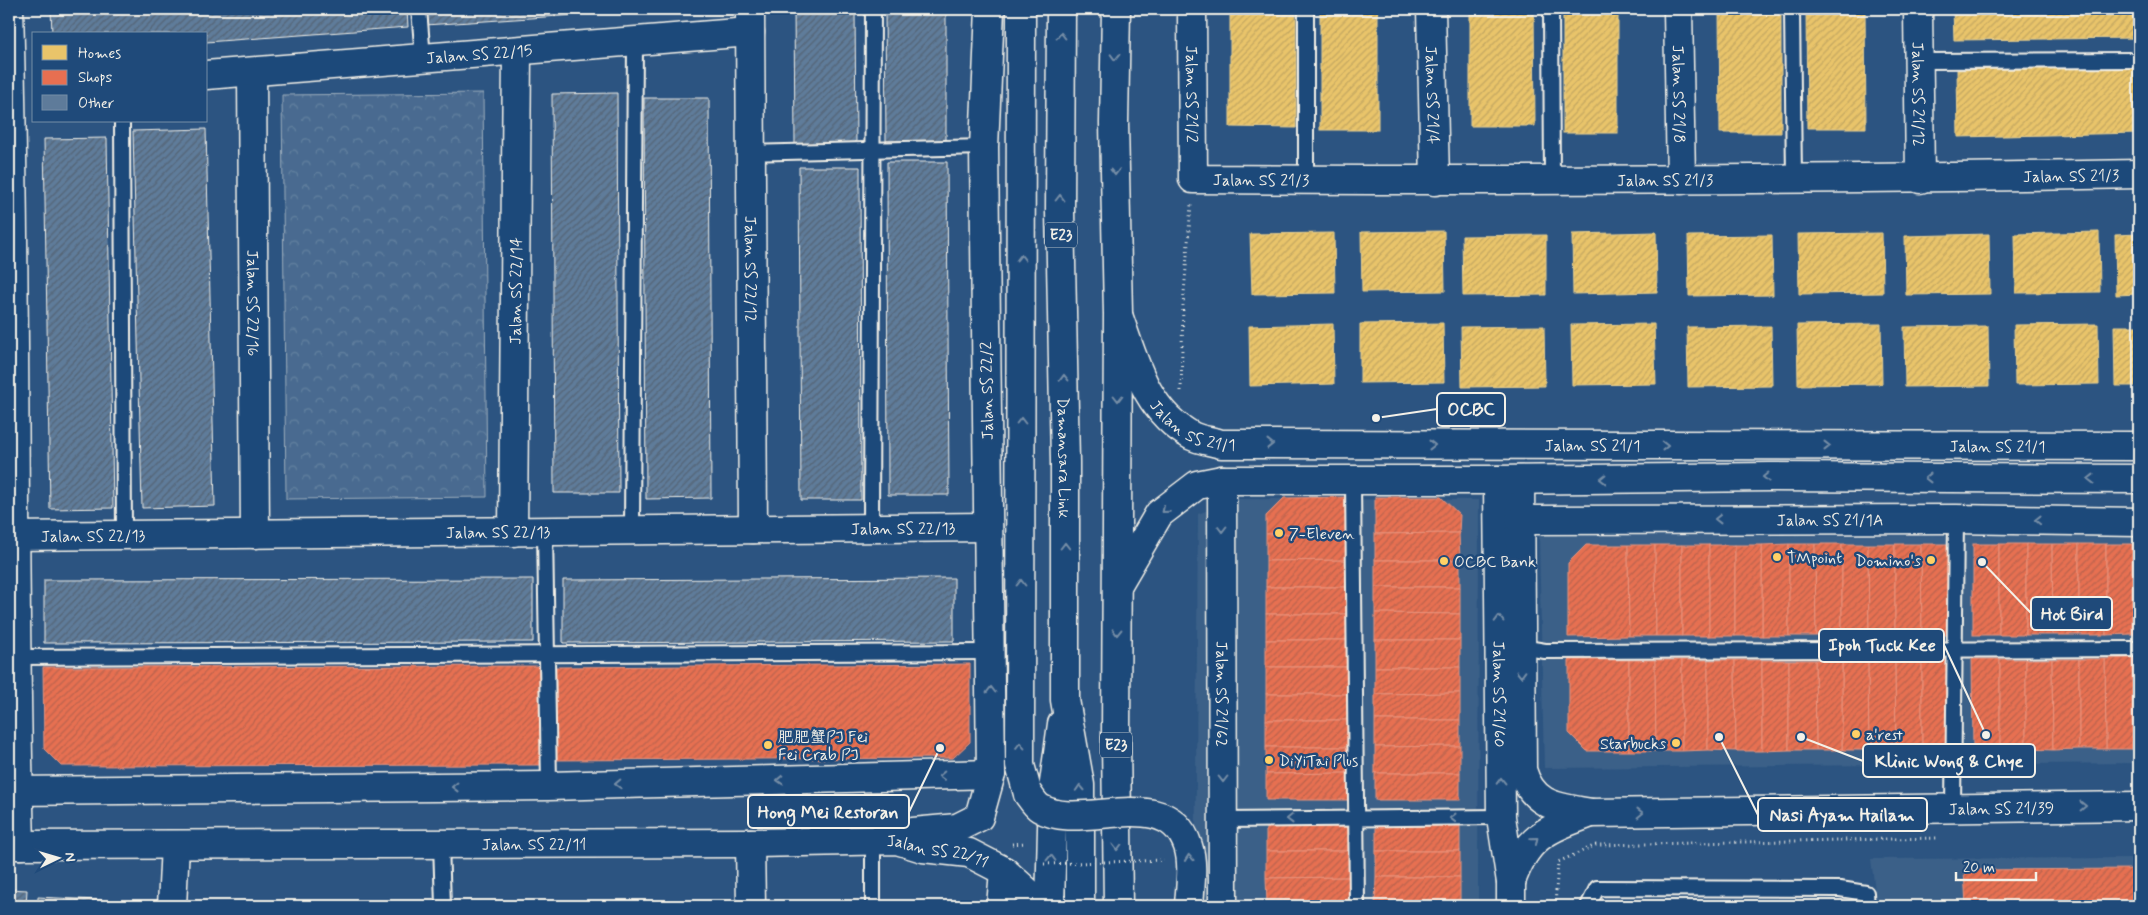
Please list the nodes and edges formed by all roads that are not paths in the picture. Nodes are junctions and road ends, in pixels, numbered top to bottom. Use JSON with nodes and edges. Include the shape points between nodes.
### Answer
{"nodes":[{"id":1,"x":9,"y":9,"type":"edge"},
{"id":2,"x":419,"y":9,"type":"edge"},
{"id":3,"x":873,"y":9,"type":"edge"},
{"id":4,"x":990,"y":9,"type":"edge"},
{"id":5,"x":1021,"y":9,"type":"edge"},
{"id":6,"x":1061,"y":9,"type":"edge"},
{"id":7,"x":1116,"y":9,"type":"edge"},
{"id":8,"x":1192,"y":9,"type":"edge"},
{"id":9,"x":1306,"y":9,"type":"edge"},
{"id":10,"x":1431,"y":9,"type":"edge"},
{"id":11,"x":1551,"y":9,"type":"edge"},
{"id":12,"x":1678,"y":9,"type":"edge"},
{"id":13,"x":1792,"y":9,"type":"edge"},
{"id":14,"x":1918,"y":9,"type":"edge"},
{"id":15,"x":750,"y":21,"type":"edge"},
{"id":16,"x":635,"y":41,"type":"junction"},
{"id":17,"x":517,"y":50,"type":"junction"},
{"id":18,"x":423,"y":58,"type":"junction"},
{"id":19,"x":2139,"y":60,"type":"edge"},
{"id":20,"x":1918,"y":61,"type":"junction"},
{"id":21,"x":252,"y":72,"type":"junction"},
{"id":22,"x":208,"y":75,"type":"edge"},
{"id":23,"x":23,"y":89,"type":"edge"},
{"id":24,"x":122,"y":122,"type":"edge"},
{"id":25,"x":984,"y":147,"type":"junction"},
{"id":26,"x":873,"y":150,"type":"junction"},
{"id":27,"x":751,"y":153,"type":"junction"},
{"id":28,"x":2139,"y":174,"type":"edge"},
{"id":29,"x":1794,"y":178,"type":"junction"},
{"id":30,"x":1920,"y":178,"type":"junction"},
{"id":31,"x":1193,"y":179,"type":"joint"},
{"id":32,"x":1306,"y":180,"type":"junction"},
{"id":33,"x":1680,"y":180,"type":"junction"},
{"id":34,"x":1435,"y":181,"type":"junction"},
{"id":35,"x":1552,"y":181,"type":"junction"},
{"id":36,"x":1118,"y":314,"type":"junction"},
{"id":37,"x":2139,"y":446,"type":"edge"},
{"id":38,"x":2139,"y":479,"type":"edge"},
{"id":39,"x":1222,"y":480,"type":"junction"},
{"id":40,"x":1509,"y":480,"type":"junction"},
{"id":41,"x":1353,"y":481,"type":"junction"},
{"id":42,"x":1956,"y":519,"type":"junction"},
{"id":43,"x":1520,"y":520,"type":"junction"},
{"id":44,"x":2139,"y":522,"type":"edge"},
{"id":45,"x":988,"y":527,"type":"junction"},
{"id":46,"x":871,"y":528,"type":"junction"},
{"id":47,"x":752,"y":529,"type":"junction"},
{"id":48,"x":632,"y":530,"type":"junction"},
{"id":49,"x":545,"y":531,"type":"junction"},
{"id":50,"x":513,"y":532,"type":"junction"},
{"id":51,"x":255,"y":534,"type":"junction"},
{"id":52,"x":124,"y":535,"type":"junction"},
{"id":53,"x":11,"y":536,"type":"edge"},
{"id":54,"x":1118,"y":584,"type":"junction"},
{"id":55,"x":1521,"y":647,"type":"junction"},
{"id":56,"x":2139,"y":649,"type":"edge"},
{"id":57,"x":1954,"y":651,"type":"junction"},
{"id":58,"x":990,"y":652,"type":"junction"},
{"id":59,"x":547,"y":654,"type":"junction"},
{"id":60,"x":13,"y":656,"type":"edge"},
{"id":61,"x":1065,"y":700,"type":"junction"},
{"id":62,"x":1522,"y":770,"type":"joint"},
{"id":63,"x":991,"y":774,"type":"junction"},
{"id":64,"x":549,"y":786,"type":"junction"},
{"id":65,"x":14,"y":791,"type":"edge"},
{"id":66,"x":2139,"y":806,"type":"edge"},
{"id":67,"x":1953,"y":808,"type":"junction"},
{"id":68,"x":1591,"y":813,"type":"junction"},
{"id":69,"x":1501,"y":817,"type":"junction"},
{"id":70,"x":1356,"y":818,"type":"junction"},
{"id":71,"x":1223,"y":820,"type":"junction"},
{"id":72,"x":885,"y":840,"type":"junction"},
{"id":73,"x":441,"y":843,"type":"junction"},
{"id":74,"x":750,"y":843,"type":"junction"},
{"id":75,"x":14,"y":845,"type":"edge"},
{"id":76,"x":175,"y":845,"type":"junction"},
{"id":77,"x":1004,"y":870,"type":"junction"},
{"id":78,"x":1511,"y":894,"type":"edge"},
{"id":79,"x":172,"y":906,"type":"edge"},
{"id":80,"x":443,"y":906,"type":"edge"},
{"id":81,"x":752,"y":906,"type":"edge"},
{"id":82,"x":873,"y":906,"type":"edge"},
{"id":83,"x":1001,"y":906,"type":"edge"},
{"id":84,"x":1038,"y":906,"type":"edge"},
{"id":85,"x":1050,"y":906,"type":"edge"},
{"id":86,"x":1080,"y":906,"type":"edge"},
{"id":87,"x":1118,"y":906,"type":"edge"},
{"id":88,"x":1189,"y":906,"type":"edge"},
{"id":89,"x":1224,"y":906,"type":"edge"},
{"id":90,"x":1357,"y":906,"type":"edge"},
{"id":91,"x":1588,"y":906,"type":"edge"},
{"id":92,"x":1867,"y":906,"type":"edge"}],
"edges":[{"from":1,"to":23,"type":"main road"},
{"from":2,"to":18,"type":"lane"},
{"from":3,"to":26,"type":"lane"},
{"from":4,"to":25,"type":"main road","name":"Jalan SS 22/2"},
{"from":88,"to":5,"type":"main road","one_way":true,"bridge":true,"via":[[1189,852],[1185,839],[1171,822],[1149,813],[1060,815],[1039,808],[1028,794],[1020,764]]},
{"from":61,"to":6,"type":"main road","name":"Damansara Link","number":"E23","one_way":true},
{"from":7,"to":36,"type":"main road","number":"E23","one_way":true,"via":[[1114,123]]},
{"from":8,"to":31,"type":"main road","name":"Jalan SS 21/2"},
{"from":9,"to":32,"type":"lane"},
{"from":10,"to":34,"type":"main road","name":"Jalan SS 21/4"},
{"from":11,"to":35,"type":"lane"},
{"from":12,"to":33,"type":"main road","name":"Jalan SS 21/8"},
{"from":13,"to":29,"type":"lane"},
{"from":14,"to":20,"type":"main road","name":"Jalan SS 21/12"},
{"from":15,"to":16,"type":"main road","name":"Jalan SS 22/15"},
{"from":15,"to":27,"type":"main road","name":"Jalan SS 22/12"},
{"from":16,"to":17,"type":"main road","name":"Jalan SS 22/15"},
{"from":16,"to":48,"type":"lane"},
{"from":17,"to":18,"type":"main road","name":"Jalan SS 22/15"},
{"from":17,"to":50,"type":"main road","name":"Jalan SS 22/14"},
{"from":18,"to":21,"type":"main road","name":"Jalan SS 22/15"},
{"from":19,"to":20,"type":"lane"},
{"from":20,"to":30,"type":"main road","name":"Jalan SS 21/12"},
{"from":21,"to":22,"type":"main road","name":"Jalan SS 22/15"},
{"from":21,"to":51,"type":"main road","name":"Jalan SS 22/16"},
{"from":23,"to":53,"type":"main road"},
{"from":24,"to":52,"type":"lane"},
{"from":25,"to":26,"type":"lane"},
{"from":25,"to":45,"type":"main road","name":"Jalan SS 22/2"},
{"from":26,"to":27,"type":"lane"},
{"from":26,"to":46,"type":"lane"},
{"from":27,"to":47,"type":"main road","name":"Jalan SS 22/12"},
{"from":28,"to":30,"type":"main road","name":"Jalan SS 21/3"},
{"from":29,"to":30,"type":"main road","name":"Jalan SS 21/3"},
{"from":29,"to":33,"type":"main road","name":"Jalan SS 21/3"},
{"from":31,"to":32,"type":"main road","name":"Jalan SS 21/3"},
{"from":32,"to":34,"type":"main road","name":"Jalan SS 21/3"},
{"from":33,"to":35,"type":"main road","name":"Jalan SS 21/3"},
{"from":34,"to":35,"type":"main road","name":"Jalan SS 21/3"},
{"from":36,"to":37,"type":"main road","name":"Jalan SS 21/1","one_way":true,"via":[[1143,385],[1158,408],[1193,436],[1221,444]]},
{"from":36,"to":54,"type":"main road","number":"E23","one_way":true},
{"from":38,"to":40,"type":"main road","name":"Jalan SS 21/1","one_way":true,"via":[[1770,476]]},
{"from":39,"to":41,"type":"main road","name":"Jalan SS 21/1"},
{"from":39,"to":54,"type":"main road","name":"Jalan SS 21/1","one_way":true,"via":[[1197,485],[1159,514]]},
{"from":39,"to":71,"type":"main road","name":"Jalan SS 21/62","one_way":true},
{"from":40,"to":41,"type":"main road","name":"Jalan SS 21/1"},
{"from":40,"to":43,"type":"main road","name":"Jalan SS 21/60"},
{"from":69,"to":40,"type":"main road","name":"Jalan SS 21/60","one_way":true},
{"from":41,"to":70,"type":"lane"},
{"from":42,"to":43,"type":"main road","name":"Jalan SS 21/1A","one_way":true},
{"from":44,"to":42,"type":"main road","name":"Jalan SS 21/1A","one_way":true},
{"from":42,"to":57,"type":"lane"},
{"from":43,"to":55,"type":"main road","name":"Jalan SS 21/60"},
{"from":45,"to":46,"type":"main road","name":"Jalan SS 22/13"},
{"from":45,"to":58,"type":"main road","name":"Jalan SS 22/2"},
{"from":46,"to":47,"type":"main road","name":"Jalan SS 22/13"},
{"from":47,"to":48,"type":"main road","name":"Jalan SS 22/13"},
{"from":48,"to":49,"type":"main road","name":"Jalan SS 22/13"},
{"from":49,"to":50,"type":"main road","name":"Jalan SS 22/13"},
{"from":49,"to":59,"type":"lane"},
{"from":50,"to":51,"type":"main road","name":"Jalan SS 22/13"},
{"from":51,"to":52,"type":"main road","name":"Jalan SS 22/13"},
{"from":52,"to":53,"type":"main road","name":"Jalan SS 22/13"},
{"from":53,"to":60,"type":"main road"},
{"from":54,"to":87,"type":"main road","number":"E23","one_way":true},
{"from":55,"to":57,"type":"lane","via":[[1546,651]]},
{"from":55,"to":62,"type":"main road","name":"Jalan SS 21/60","one_way":true},
{"from":56,"to":57,"type":"lane"},
{"from":57,"to":67,"type":"lane"},
{"from":58,"to":59,"type":"lane"},
{"from":63,"to":58,"type":"main road","name":"Jalan SS 22/2","one_way":true},
{"from":59,"to":60,"type":"lane"},
{"from":59,"to":64,"type":"lane"},
{"from":60,"to":65,"type":"main road"},
{"from":85,"to":61,"type":"main road","one_way":true,"via":[[1052,790]]},
{"from":86,"to":61,"type":"main road","name":"Damansara Link","number":"E23","one_way":true,"via":[[1080,785]]},
{"from":62,"to":68,"type":"main road","name":"Jalan SS 21/39","via":[[1526,783],[1538,798],[1560,807]]},
{"from":63,"to":64,"type":"main road","one_way":true},
{"from":63,"to":72,"type":"main road","name":"Jalan SS 22/2","via":[[979,817],[957,828],[913,832]]},
{"from":64,"to":65,"type":"main road","one_way":true},
{"from":65,"to":75,"type":"main road"},
{"from":67,"to":66,"type":"main road","name":"Jalan SS 21/39","one_way":true},
{"from":68,"to":67,"type":"main road","name":"Jalan SS 21/39","one_way":true},
{"from":78,"to":68,"type":"main road","name":"Jalan SS 21/39","one_way":true,"via":[[1518,862],[1535,839],[1557,826]]},
{"from":69,"to":70,"type":"lane","one_way":true},
{"from":69,"to":78,"type":"main road","name":"Jalan SS 21/60"},
{"from":70,"to":71,"type":"lane","one_way":true},
{"from":70,"to":90,"type":"lane"},
{"from":71,"to":89,"type":"main road","name":"Jalan SS 21/62"},
{"from":72,"to":74,"type":"main road","name":"Jalan SS 22/11"},
{"from":72,"to":77,"type":"main road","name":"Jalan SS 22/11","via":[[970,853]]},
{"from":72,"to":82,"type":"lane"},
{"from":73,"to":74,"type":"main road","name":"Jalan SS 22/11"},
{"from":73,"to":76,"type":"main road","name":"Jalan SS 22/11"},
{"from":73,"to":80,"type":"lane"},
{"from":74,"to":81,"type":"main road"},
{"from":75,"to":76,"type":"main road","name":"Jalan SS 22/11"},
{"from":76,"to":79,"type":"main road"},
{"from":77,"to":83,"type":"main road"},
{"from":77,"to":84,"type":"main road","name":"Jalan SS 22/11","via":[[1034,898]]},
{"from":91,"to":92,"type":"lane","via":[[1597,888],[1607,888],[1840,889],[1866,893]]}]}
